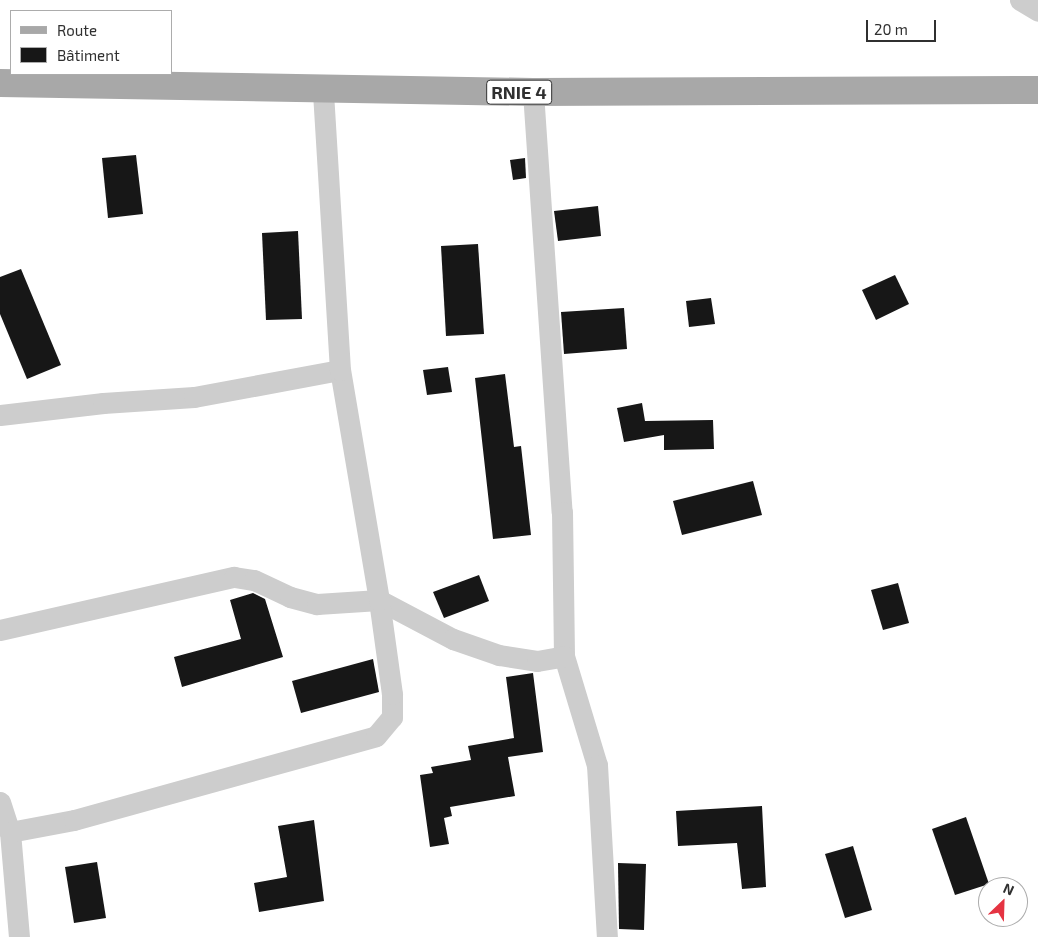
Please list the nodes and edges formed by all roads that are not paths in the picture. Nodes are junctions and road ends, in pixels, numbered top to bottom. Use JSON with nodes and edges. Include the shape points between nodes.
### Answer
{"nodes":[{"id":1,"x":1020,"y":0,"type":"edge"},
{"id":2,"x":1038,"y":11,"type":"edge"},
{"id":3,"x":0,"y":84,"type":"edge"},
{"id":4,"x":323,"y":90,"type":"junction"},
{"id":5,"x":1038,"y":90,"type":"edge"},
{"id":6,"x":533,"y":92,"type":"junction"},
{"id":7,"x":340,"y":370,"type":"junction"},
{"id":8,"x":0,"y":416,"type":"edge"},
{"id":9,"x":379,"y":600,"type":"junction"},
{"id":10,"x":0,"y":630,"type":"edge"},
{"id":11,"x":564,"y":656,"type":"junction"},
{"id":12,"x":0,"y":802,"type":"edge"},
{"id":13,"x":10,"y":832,"type":"junction"},
{"id":14,"x":19,"y":937,"type":"edge"},
{"id":15,"x":607,"y":937,"type":"edge"}],
"edges":[{"from":1,"to":2,"type":"street"},
{"from":3,"to":4,"type":"main road","number":"RNIE 4"},
{"from":4,"to":6,"type":"main road","number":"RNIE 4"},
{"from":4,"to":7,"type":"street"},
{"from":5,"to":6,"type":"main road","number":"RNIE 4"},
{"from":6,"to":11,"type":"street","via":[[562,512]]},
{"from":7,"to":8,"type":"street","via":[[194,397],[103,402]]},
{"from":7,"to":9,"type":"street"},
{"from":9,"to":10,"type":"street","via":[[317,604],[290,598],[254,580],[234,577]]},
{"from":9,"to":11,"type":"street","via":[[453,639],[499,655],[537,661]]},
{"from":9,"to":13,"type":"street","via":[[392,694],[392,717],[376,736],[74,820]]},
{"from":11,"to":15,"type":"street","via":[[597,764]]},
{"from":12,"to":13,"type":"street"},
{"from":13,"to":14,"type":"street"}]}
